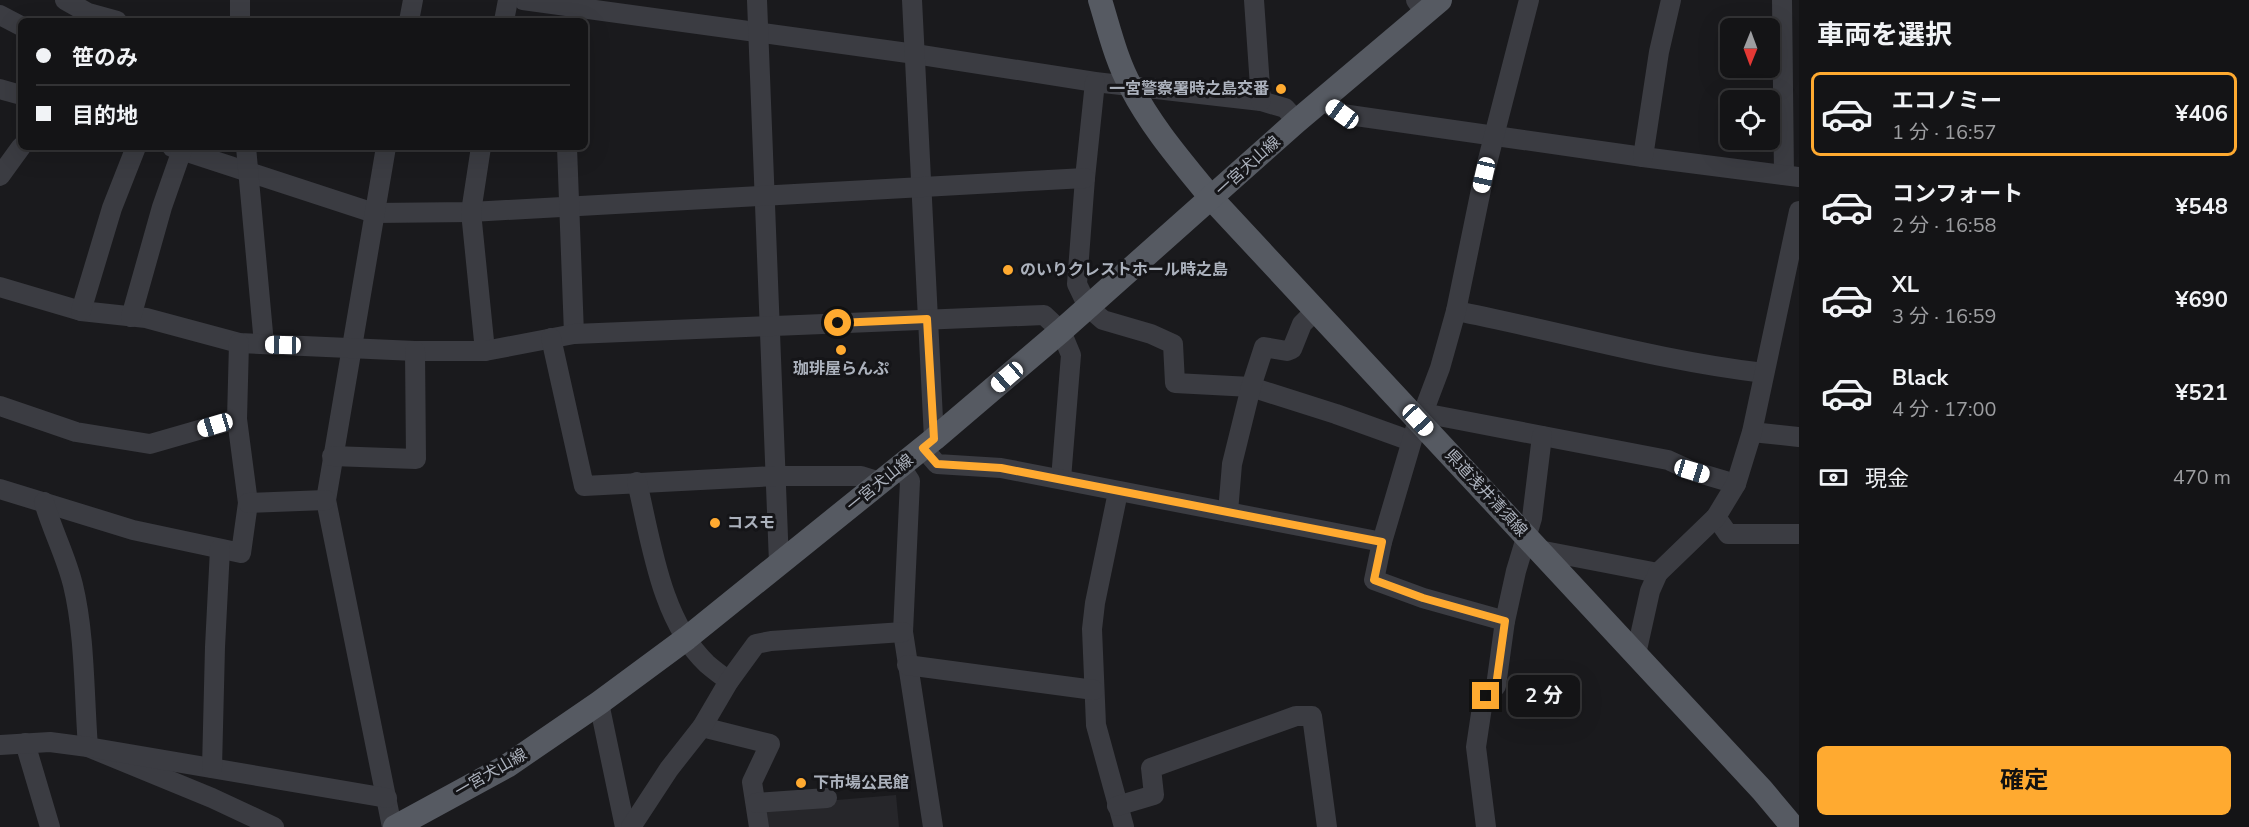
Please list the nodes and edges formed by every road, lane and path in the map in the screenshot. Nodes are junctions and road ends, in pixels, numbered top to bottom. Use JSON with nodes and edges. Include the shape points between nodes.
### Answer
{"nodes":[{"id":1,"x":65,"y":0,"type":"edge"},
{"id":2,"x":240,"y":0,"type":"edge"},
{"id":3,"x":413,"y":0,"type":"edge"},
{"id":4,"x":508,"y":0,"type":"edge"},
{"id":5,"x":523,"y":0,"type":"edge"},
{"id":6,"x":757,"y":0,"type":"edge"},
{"id":7,"x":912,"y":0,"type":"edge"},
{"id":8,"x":1100,"y":0,"type":"edge"},
{"id":9,"x":1254,"y":0,"type":"edge"},
{"id":10,"x":1528,"y":0,"type":"edge"},
{"id":11,"x":1671,"y":0,"type":"edge"},
{"id":12,"x":1782,"y":0,"type":"edge"},
{"id":13,"x":1427,"y":4,"type":"edge"},
{"id":14,"x":88,"y":11,"type":"edge"},
{"id":15,"x":561,"y":13,"type":"edge"},
{"id":16,"x":0,"y":15,"type":"edge"},
{"id":17,"x":108,"y":18,"type":"edge"},
{"id":18,"x":240,"y":18,"type":"edge"},
{"id":19,"x":410,"y":18,"type":"edge"},
{"id":20,"x":505,"y":18,"type":"edge"},
{"id":21,"x":18,"y":24,"type":"edge"},
{"id":22,"x":759,"y":32,"type":"junction"},
{"id":23,"x":915,"y":54,"type":"junction"},
{"id":24,"x":1095,"y":82,"type":"junction"},
{"id":25,"x":1130,"y":86,"type":"junction"},
{"id":26,"x":0,"y":89,"type":"edge"},
{"id":27,"x":18,"y":94,"type":"edge"},
{"id":28,"x":1323,"y":100,"type":"junction"},
{"id":29,"x":1261,"y":101,"type":"junction"},
{"id":30,"x":1297,"y":121,"type":"junction"},
{"id":31,"x":1495,"y":137,"type":"junction"},
{"id":32,"x":19,"y":150,"type":"edge"},
{"id":33,"x":135,"y":150,"type":"edge"},
{"id":34,"x":177,"y":150,"type":"edge"},
{"id":35,"x":180,"y":150,"type":"edge"},
{"id":36,"x":246,"y":150,"type":"edge"},
{"id":37,"x":385,"y":150,"type":"edge"},
{"id":38,"x":481,"y":150,"type":"edge"},
{"id":39,"x":567,"y":150,"type":"edge"},
{"id":40,"x":1643,"y":158,"type":"junction"},
{"id":41,"x":247,"y":171,"type":"junction"},
{"id":42,"x":0,"y":176,"type":"edge"},
{"id":43,"x":1792,"y":176,"type":"edge"},
{"id":44,"x":1085,"y":178,"type":"junction"},
{"id":45,"x":920,"y":187,"type":"junction"},
{"id":46,"x":766,"y":196,"type":"junction"},
{"id":47,"x":1212,"y":198,"type":"junction"},
{"id":48,"x":569,"y":205,"type":"junction"},
{"id":49,"x":1799,"y":211,"type":"edge"},
{"id":50,"x":471,"y":212,"type":"junction"},
{"id":51,"x":374,"y":213,"type":"junction"},
{"id":52,"x":0,"y":287,"type":"edge"},
{"id":53,"x":1088,"y":307,"type":"junction"},
{"id":54,"x":81,"y":311,"type":"junction"},
{"id":55,"x":1315,"y":311,"type":"junction"},
{"id":56,"x":1456,"y":312,"type":"junction"},
{"id":57,"x":131,"y":317,"type":"junction"},
{"id":58,"x":927,"y":319,"type":"junction"},
{"id":59,"x":771,"y":326,"type":"junction"},
{"id":60,"x":1061,"y":331,"type":"junction"},
{"id":61,"x":574,"y":334,"type":"junction"},
{"id":62,"x":551,"y":338,"type":"junction"},
{"id":63,"x":239,"y":344,"type":"junction"},
{"id":64,"x":264,"y":344,"type":"junction"},
{"id":65,"x":350,"y":348,"type":"junction"},
{"id":66,"x":415,"y":351,"type":"junction"},
{"id":67,"x":484,"y":351,"type":"junction"},
{"id":68,"x":1764,"y":373,"type":"junction"},
{"id":69,"x":1251,"y":387,"type":"junction"},
{"id":70,"x":0,"y":406,"type":"edge"},
{"id":71,"x":237,"y":419,"type":"junction"},
{"id":72,"x":1417,"y":425,"type":"junction"},
{"id":73,"x":1752,"y":432,"type":"junction"},
{"id":74,"x":1542,"y":436,"type":"junction"},
{"id":75,"x":1799,"y":437,"type":"edge"},
{"id":76,"x":928,"y":444,"type":"junction"},
{"id":77,"x":332,"y":456,"type":"junction"},
{"id":78,"x":901,"y":467,"type":"junction"},
{"id":79,"x":776,"y":476,"type":"junction"},
{"id":80,"x":1061,"y":479,"type":"junction"},
{"id":81,"x":637,"y":482,"type":"junction"},
{"id":82,"x":880,"y":482,"type":"junction"},
{"id":83,"x":1736,"y":484,"type":"junction"},
{"id":84,"x":0,"y":489,"type":"edge"},
{"id":85,"x":1118,"y":492,"type":"junction"},
{"id":86,"x":326,"y":500,"type":"junction"},
{"id":87,"x":44,"y":502,"type":"junction"},
{"id":88,"x":248,"y":503,"type":"junction"},
{"id":89,"x":1228,"y":512,"type":"junction"},
{"id":90,"x":1716,"y":517,"type":"junction"},
{"id":91,"x":1799,"y":534,"type":"edge"},
{"id":92,"x":1382,"y":542,"type":"junction"},
{"id":93,"x":1533,"y":544,"type":"junction"},
{"id":94,"x":220,"y":549,"type":"junction"},
{"id":95,"x":780,"y":563,"type":"junction"},
{"id":96,"x":1658,"y":573,"type":"junction"},
{"id":97,"x":1505,"y":621,"type":"junction"},
{"id":98,"x":903,"y":632,"type":"junction"},
{"id":99,"x":687,"y":638,"type":"junction"},
{"id":100,"x":1636,"y":654,"type":"junction"},
{"id":101,"x":907,"y":665,"type":"junction"},
{"id":102,"x":729,"y":681,"type":"junction"},
{"id":103,"x":1094,"y":690,"type":"junction"},
{"id":104,"x":599,"y":703,"type":"junction"},
{"id":105,"x":702,"y":726,"type":"junction"},
{"id":106,"x":26,"y":743,"type":"junction"},
{"id":107,"x":0,"y":744,"type":"edge"},
{"id":108,"x":88,"y":747,"type":"junction"},
{"id":109,"x":212,"y":768,"type":"junction"},
{"id":110,"x":387,"y":798,"type":"junction"},
{"id":111,"x":827,"y":798,"type":"dead end"},
{"id":112,"x":756,"y":803,"type":"junction"},
{"id":113,"x":1118,"y":806,"type":"junction"},
{"id":114,"x":50,"y":827,"type":"edge"},
{"id":115,"x":274,"y":827,"type":"edge"},
{"id":116,"x":393,"y":827,"type":"edge"},
{"id":117,"x":625,"y":827,"type":"edge"},
{"id":118,"x":631,"y":827,"type":"edge"},
{"id":119,"x":759,"y":827,"type":"edge"},
{"id":120,"x":933,"y":827,"type":"edge"},
{"id":121,"x":1124,"y":827,"type":"edge"},
{"id":122,"x":1327,"y":827,"type":"edge"},
{"id":123,"x":1486,"y":827,"type":"edge"},
{"id":124,"x":1793,"y":827,"type":"edge"}],
"edges":[{"from":1,"to":14,"type":"street"},
{"from":2,"to":18,"type":"street"},
{"from":3,"to":19,"type":"street"},
{"from":4,"to":20,"type":"street"},
{"from":5,"to":15,"type":"street"},
{"from":6,"to":22,"type":"street"},
{"from":7,"to":23,"type":"street"},
{"from":8,"to":25,"type":"main road","name":"県道浅井清須線"},
{"from":9,"to":29,"type":"street"},
{"from":10,"to":31,"type":"street"},
{"from":11,"to":40,"type":"street"},
{"from":12,"to":43,"type":"street"},
{"from":13,"to":28,"type":"main road","name":"一宮犬山線"},
{"from":14,"to":17,"type":"street"},
{"from":15,"to":22,"type":"street"},
{"from":16,"to":21,"type":"street"},
{"from":22,"to":23,"type":"street"},
{"from":22,"to":46,"type":"street"},
{"from":23,"to":24,"type":"street"},
{"from":23,"to":45,"type":"street"},
{"from":24,"to":25,"type":"street"},
{"from":24,"to":44,"type":"street"},
{"from":25,"to":29,"type":"street"},
{"from":25,"to":47,"type":"main road","name":"県道浅井清須線","via":[[1159,132]]},
{"from":26,"to":27,"type":"street"},
{"from":28,"to":30,"type":"main road","name":"一宮犬山線"},
{"from":28,"to":31,"type":"street","via":[[1342,114]]},
{"from":29,"to":30,"type":"street","via":[[1285,108]]},
{"from":30,"to":47,"type":"main road","name":"一宮犬山線"},
{"from":31,"to":40,"type":"street"},
{"from":31,"to":56,"type":"street"},
{"from":32,"to":42,"type":"street"},
{"from":33,"to":54,"type":"street","via":[[112,208]]},
{"from":34,"to":57,"type":"street"},
{"from":35,"to":41,"type":"street"},
{"from":36,"to":41,"type":"street"},
{"from":37,"to":51,"type":"street"},
{"from":38,"to":50,"type":"street"},
{"from":39,"to":48,"type":"street"},
{"from":40,"to":43,"type":"street"},
{"from":41,"to":51,"type":"street"},
{"from":41,"to":64,"type":"street"},
{"from":44,"to":45,"type":"street"},
{"from":44,"to":53,"type":"street","via":[[1077,284]]},
{"from":45,"to":46,"type":"street"},
{"from":45,"to":58,"type":"street"},
{"from":46,"to":48,"type":"street"},
{"from":46,"to":59,"type":"street"},
{"from":47,"to":53,"type":"main road","name":"一宮犬山線"},
{"from":47,"to":55,"type":"main road","name":"県道浅井清須線"},
{"from":48,"to":50,"type":"street"},
{"from":48,"to":61,"type":"street"},
{"from":49,"to":68,"type":"street"},
{"from":50,"to":51,"type":"street"},
{"from":50,"to":67,"type":"street"},
{"from":51,"to":65,"type":"street"},
{"from":52,"to":54,"type":"street"},
{"from":53,"to":60,"type":"main road","name":"一宮犬山線"},
{"from":53,"to":69,"type":"street","via":[[1103,320],[1173,344],[1175,383]]},
{"from":54,"to":57,"type":"street"},
{"from":55,"to":69,"type":"street","via":[[1302,324],[1292,349],[1264,347]]},
{"from":55,"to":72,"type":"main road","name":"県道浅井清須線"},
{"from":56,"to":68,"type":"street","via":[[1649,355]]},
{"from":56,"to":72,"type":"street","via":[[1440,368]]},
{"from":57,"to":63,"type":"street"},
{"from":58,"to":59,"type":"street"},
{"from":58,"to":60,"type":"street","via":[[1044,315]]},
{"from":58,"to":76,"type":"street"},
{"from":59,"to":61,"type":"street"},
{"from":59,"to":79,"type":"street"},
{"from":60,"to":76,"type":"main road","name":"一宮犬山線"},
{"from":60,"to":80,"type":"street","via":[[1071,356]]},
{"from":61,"to":62,"type":"street"},
{"from":62,"to":67,"type":"street"},
{"from":62,"to":81,"type":"street","via":[[584,486]]},
{"from":63,"to":64,"type":"street"},
{"from":63,"to":71,"type":"street"},
{"from":64,"to":65,"type":"street"},
{"from":65,"to":66,"type":"street"},
{"from":65,"to":77,"type":"street"},
{"from":66,"to":67,"type":"street"},
{"from":66,"to":77,"type":"street","via":[[416,459]]},
{"from":68,"to":73,"type":"street"},
{"from":69,"to":72,"type":"street","via":[[1336,414]]},
{"from":69,"to":89,"type":"street","via":[[1232,464]]},
{"from":70,"to":71,"type":"street","via":[[76,432],[150,444]]},
{"from":71,"to":88,"type":"street"},
{"from":72,"to":74,"type":"street"},
{"from":72,"to":92,"type":"street"},
{"from":72,"to":93,"type":"main road","name":"県道浅井清須線"},
{"from":73,"to":75,"type":"street"},
{"from":73,"to":83,"type":"street"},
{"from":74,"to":83,"type":"street","via":[[1668,460]]},
{"from":74,"to":93,"type":"street","via":[[1532,518]]},
{"from":76,"to":78,"type":"main road","name":"一宮犬山線"},
{"from":76,"to":80,"type":"street","via":[[937,464],[1001,468]]},
{"from":77,"to":86,"type":"street"},
{"from":78,"to":82,"type":"main road","name":"一宮犬山線"},
{"from":78,"to":98,"type":"street","via":[[910,481]]},
{"from":79,"to":81,"type":"street"},
{"from":79,"to":82,"type":"street","via":[[861,476]]},
{"from":79,"to":95,"type":"street"},
{"from":80,"to":85,"type":"street"},
{"from":81,"to":99,"type":"street","via":[[662,591]]},
{"from":82,"to":95,"type":"main road","name":"一宮犬山線"},
{"from":83,"to":90,"type":"street"},
{"from":84,"to":87,"type":"street"},
{"from":85,"to":89,"type":"street"},
{"from":85,"to":103,"type":"street","via":[[1095,603]]},
{"from":86,"to":88,"type":"street"},
{"from":86,"to":110,"type":"street"},
{"from":87,"to":94,"type":"street","via":[[133,530]]},
{"from":87,"to":108,"type":"street","via":[[77,606]]},
{"from":88,"to":94,"type":"street","via":[[241,553]]},
{"from":89,"to":92,"type":"street"},
{"from":90,"to":91,"type":"street","via":[[1728,534]]},
{"from":90,"to":96,"type":"street"},
{"from":92,"to":97,"type":"street","via":[[1374,580]]},
{"from":93,"to":96,"type":"street"},
{"from":93,"to":97,"type":"street","via":[[1516,571]]},
{"from":93,"to":100,"type":"main road","name":"県道浅井清須線"},
{"from":94,"to":109,"type":"street"},
{"from":95,"to":99,"type":"main road","name":"一宮犬山線"},
{"from":96,"to":100,"type":"street","via":[[1650,591]]},
{"from":97,"to":123,"type":"street","via":[[1496,686],[1482,707],[1476,747]]},
{"from":98,"to":101,"type":"street"},
{"from":98,"to":102,"type":"street","via":[[756,644]]},
{"from":99,"to":102,"type":"street","via":[[706,663]]},
{"from":99,"to":104,"type":"main road","name":"一宮犬山線"},
{"from":100,"to":124,"type":"main road","name":"県道浅井清須線"},
{"from":101,"to":103,"type":"street"},
{"from":101,"to":120,"type":"street"},
{"from":102,"to":105,"type":"street"},
{"from":103,"to":113,"type":"street","via":[[1096,725]]},
{"from":104,"to":116,"type":"main road","name":"一宮犬山線","via":[[507,766]]},
{"from":104,"to":117,"type":"street"},
{"from":105,"to":112,"type":"street","via":[[770,744],[752,782]]},
{"from":105,"to":118,"type":"street"},
{"from":106,"to":107,"type":"street"},
{"from":106,"to":108,"type":"street"},
{"from":106,"to":114,"type":"street"},
{"from":108,"to":109,"type":"street"},
{"from":108,"to":115,"type":"street"},
{"from":109,"to":110,"type":"street"},
{"from":110,"to":116,"type":"street"},
{"from":111,"to":112,"type":"street"},
{"from":112,"to":119,"type":"street"},
{"from":113,"to":121,"type":"street"},
{"from":113,"to":122,"type":"street","via":[[1154,795],[1151,768],[1296,716],[1312,716]]}]}
